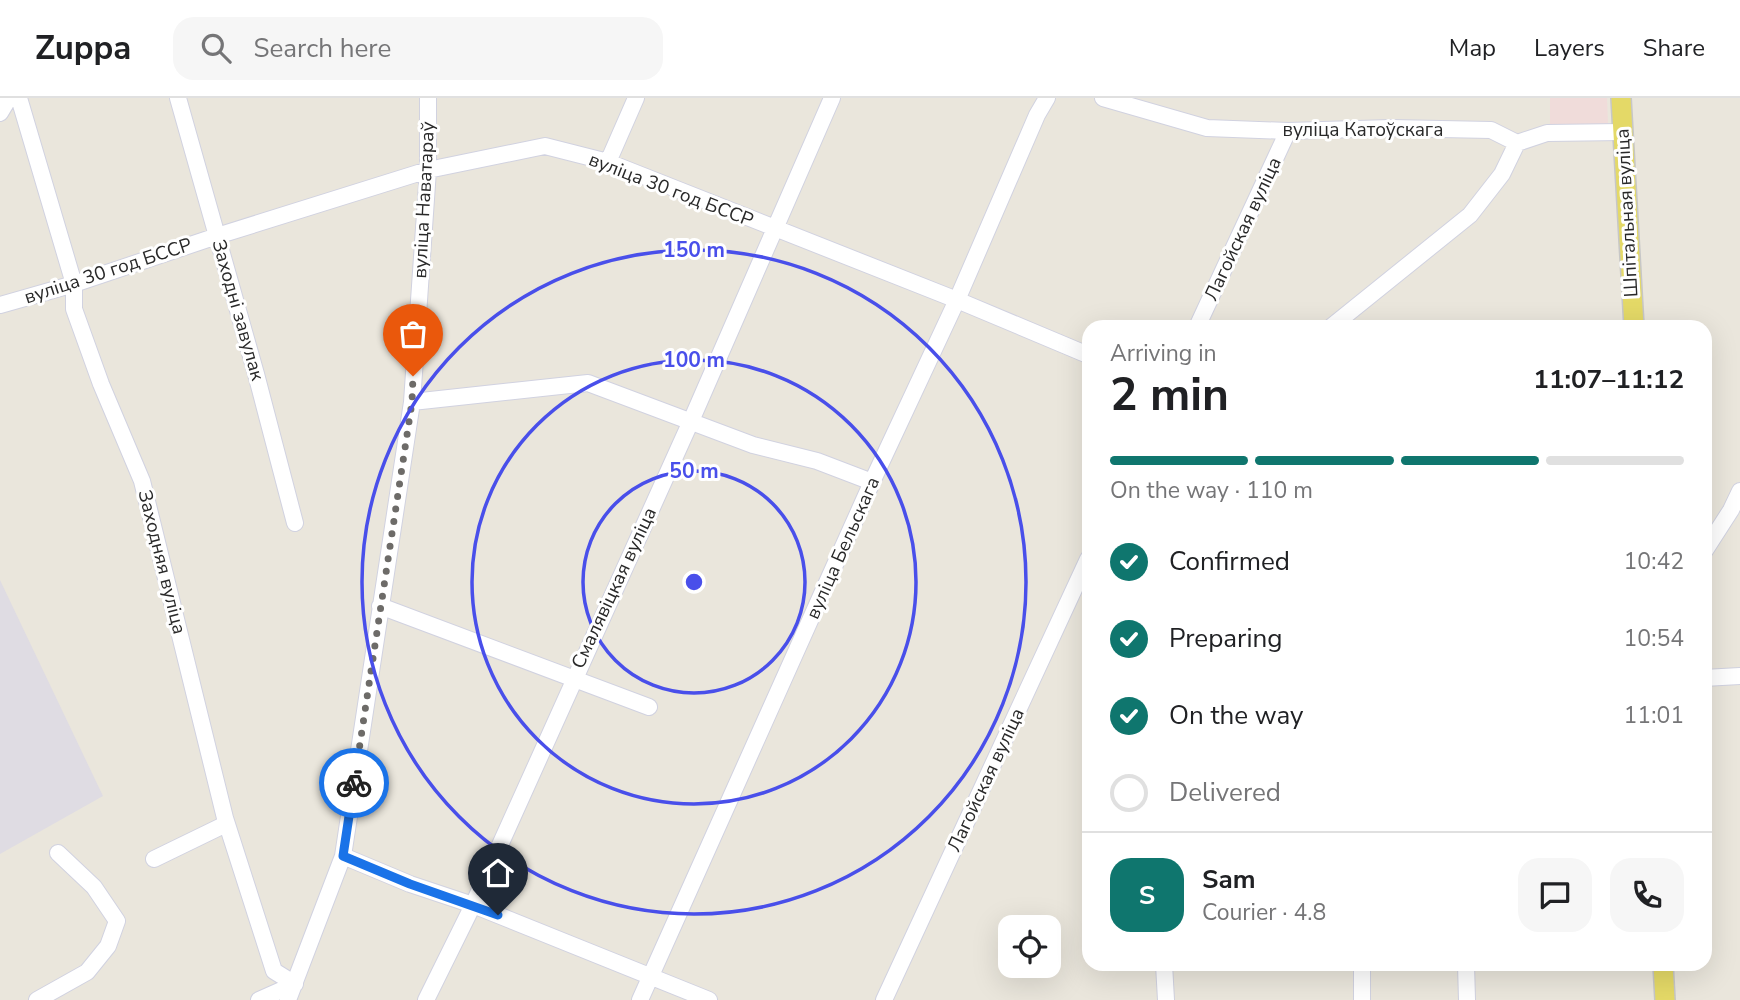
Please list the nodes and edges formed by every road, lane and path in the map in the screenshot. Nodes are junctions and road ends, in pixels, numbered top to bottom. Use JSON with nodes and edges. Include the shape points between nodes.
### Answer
{"nodes":[{"id":1,"x":9,"y":98,"type":"edge"},
{"id":2,"x":19,"y":98,"type":"edge"},
{"id":3,"x":178,"y":98,"type":"edge"},
{"id":4,"x":428,"y":98,"type":"edge"},
{"id":5,"x":636,"y":98,"type":"edge"},
{"id":6,"x":832,"y":98,"type":"edge"},
{"id":7,"x":1047,"y":98,"type":"edge"},
{"id":8,"x":1103,"y":98,"type":"edge"},
{"id":9,"x":1621,"y":98,"type":"edge"},
{"id":10,"x":0,"y":113,"type":"edge"},
{"id":11,"x":1288,"y":131,"type":"junction"},
{"id":12,"x":1622,"y":132,"type":"junction"},
{"id":13,"x":1517,"y":144,"type":"junction"},
{"id":14,"x":608,"y":162,"type":"junction"},
{"id":15,"x":428,"y":170,"type":"junction"},
{"id":16,"x":774,"y":229,"type":"junction"},
{"id":17,"x":217,"y":236,"type":"junction"},
{"id":18,"x":74,"y":284,"type":"junction"},
{"id":19,"x":957,"y":300,"type":"junction"},
{"id":20,"x":0,"y":305,"type":"edge"},
{"id":21,"x":1200,"y":320,"type":"edge"},
{"id":22,"x":1340,"y":320,"type":"edge"},
{"id":23,"x":1634,"y":320,"type":"edge"},
{"id":24,"x":1082,"y":352,"type":"edge"},
{"id":25,"x":412,"y":402,"type":"junction"},
{"id":26,"x":691,"y":421,"type":"junction"},
{"id":27,"x":872,"y":482,"type":"junction"},
{"id":28,"x":1740,"y":491,"type":"edge"},
{"id":29,"x":295,"y":523,"type":"dead end"},
{"id":30,"x":1712,"y":540,"type":"edge"},
{"id":31,"x":1082,"y":572,"type":"edge"},
{"id":32,"x":380,"y":606,"type":"junction"},
{"id":33,"x":1740,"y":676,"type":"edge"},
{"id":34,"x":1712,"y":678,"type":"edge"},
{"id":35,"x":573,"y":679,"type":"junction"},
{"id":36,"x":649,"y":707,"type":"dead end"},
{"id":37,"x":226,"y":824,"type":"junction"},
{"id":38,"x":58,"y":853,"type":"dead end"},
{"id":39,"x":343,"y":856,"type":"junction"},
{"id":40,"x":154,"y":859,"type":"dead end"},
{"id":41,"x":473,"y":905,"type":"junction"},
{"id":42,"x":1164,"y":971,"type":"edge"},
{"id":43,"x":1362,"y":971,"type":"edge"},
{"id":44,"x":1466,"y":971,"type":"edge"},
{"id":45,"x":1663,"y":971,"type":"edge"},
{"id":46,"x":651,"y":977,"type":"junction"},
{"id":47,"x":295,"y":984,"type":"junction"},
{"id":48,"x":37,"y":1000,"type":"edge"},
{"id":49,"x":259,"y":1000,"type":"edge"},
{"id":50,"x":288,"y":1000,"type":"edge"},
{"id":51,"x":426,"y":1000,"type":"edge"},
{"id":52,"x":640,"y":1000,"type":"edge"},
{"id":53,"x":709,"y":1000,"type":"edge"},
{"id":54,"x":884,"y":1000,"type":"edge"},
{"id":55,"x":1166,"y":1000,"type":"edge"},
{"id":56,"x":1362,"y":1000,"type":"edge"},
{"id":57,"x":1467,"y":1000,"type":"edge"},
{"id":58,"x":1664,"y":1000,"type":"edge"}],
"edges":[{"from":1,"to":10,"type":"street"},
{"from":2,"to":18,"type":"street","name":"Заходняя вуліца"},
{"from":3,"to":17,"type":"street","name":"Заходні завулак"},
{"from":4,"to":15,"type":"street","name":"вуліца Наватараў"},
{"from":5,"to":14,"type":"street"},
{"from":6,"to":16,"type":"street","name":"Смалявіцкая вуліца"},
{"from":7,"to":19,"type":"street","name":"вуліца Бельскага"},
{"from":8,"to":11,"type":"street","name":"вуліца Катоўскага","via":[[1207,128]]},
{"from":9,"to":12,"type":"main road","name":"Шпітальная вуліца"},
{"from":11,"to":13,"type":"street","name":"вуліца Катоўскага","via":[[1491,130]]},
{"from":11,"to":21,"type":"street","name":"Лагойская вуліца"},
{"from":12,"to":13,"type":"street","via":[[1547,133]]},
{"from":12,"to":23,"type":"main road","name":"Шпітальная вуліца"},
{"from":13,"to":22,"type":"street","via":[[1502,174],[1470,215]]},
{"from":14,"to":15,"type":"street","name":"вуліца 30 год БССР","via":[[545,146]]},
{"from":14,"to":16,"type":"street","name":"вуліца 30 год БССР"},
{"from":15,"to":17,"type":"street","name":"вуліца 30 год БССР"},
{"from":15,"to":25,"type":"street","name":"вуліца Наватараў"},
{"from":16,"to":19,"type":"street","name":"вуліца 30 год БССР"},
{"from":16,"to":26,"type":"street","name":"Смалявіцкая вуліца"},
{"from":17,"to":18,"type":"street","name":"вуліца 30 год БССР"},
{"from":17,"to":29,"type":"street","name":"Заходні завулак"},
{"from":18,"to":20,"type":"street","name":"вуліца 30 год БССР"},
{"from":18,"to":37,"type":"street","name":"Заходняя вуліца","via":[[74,309],[142,481]]},
{"from":19,"to":24,"type":"street","name":"вуліца 30 год БССР"},
{"from":19,"to":27,"type":"street","name":"вуліца Бельскага"},
{"from":25,"to":26,"type":"street","via":[[588,383]]},
{"from":25,"to":32,"type":"street","name":"вуліца Наватараў"},
{"from":26,"to":27,"type":"street"},
{"from":26,"to":35,"type":"street","name":"Смалявіцкая вуліца"},
{"from":27,"to":46,"type":"street","name":"вуліца Бельскага"},
{"from":28,"to":30,"type":"street"},
{"from":31,"to":54,"type":"street","name":"Лагойская вуліца"},
{"from":32,"to":35,"type":"street"},
{"from":32,"to":39,"type":"street","name":"вуліца Наватараў"},
{"from":33,"to":34,"type":"street"},
{"from":35,"to":36,"type":"street"},
{"from":35,"to":41,"type":"street","name":"Смалявіцкая вуліца"},
{"from":37,"to":40,"type":"street"},
{"from":37,"to":47,"type":"street","name":"Заходняя вуліца","via":[[274,971]]},
{"from":38,"to":48,"type":"street","via":[[94,887],[117,921],[108,946],[87,972]]},
{"from":39,"to":41,"type":"street"},
{"from":39,"to":47,"type":"street","name":"вуліца Наватараў"},
{"from":41,"to":46,"type":"street"},
{"from":41,"to":51,"type":"street","name":"Смалявіцкая вуліца"},
{"from":42,"to":55,"type":"street"},
{"from":43,"to":56,"type":"street"},
{"from":44,"to":57,"type":"street"},
{"from":45,"to":58,"type":"main road"},
{"from":46,"to":52,"type":"street","name":"вуліца Бельскага"},
{"from":46,"to":53,"type":"street"},
{"from":47,"to":49,"type":"street"},
{"from":47,"to":50,"type":"street","name":"вуліца Наватараў"}]}
